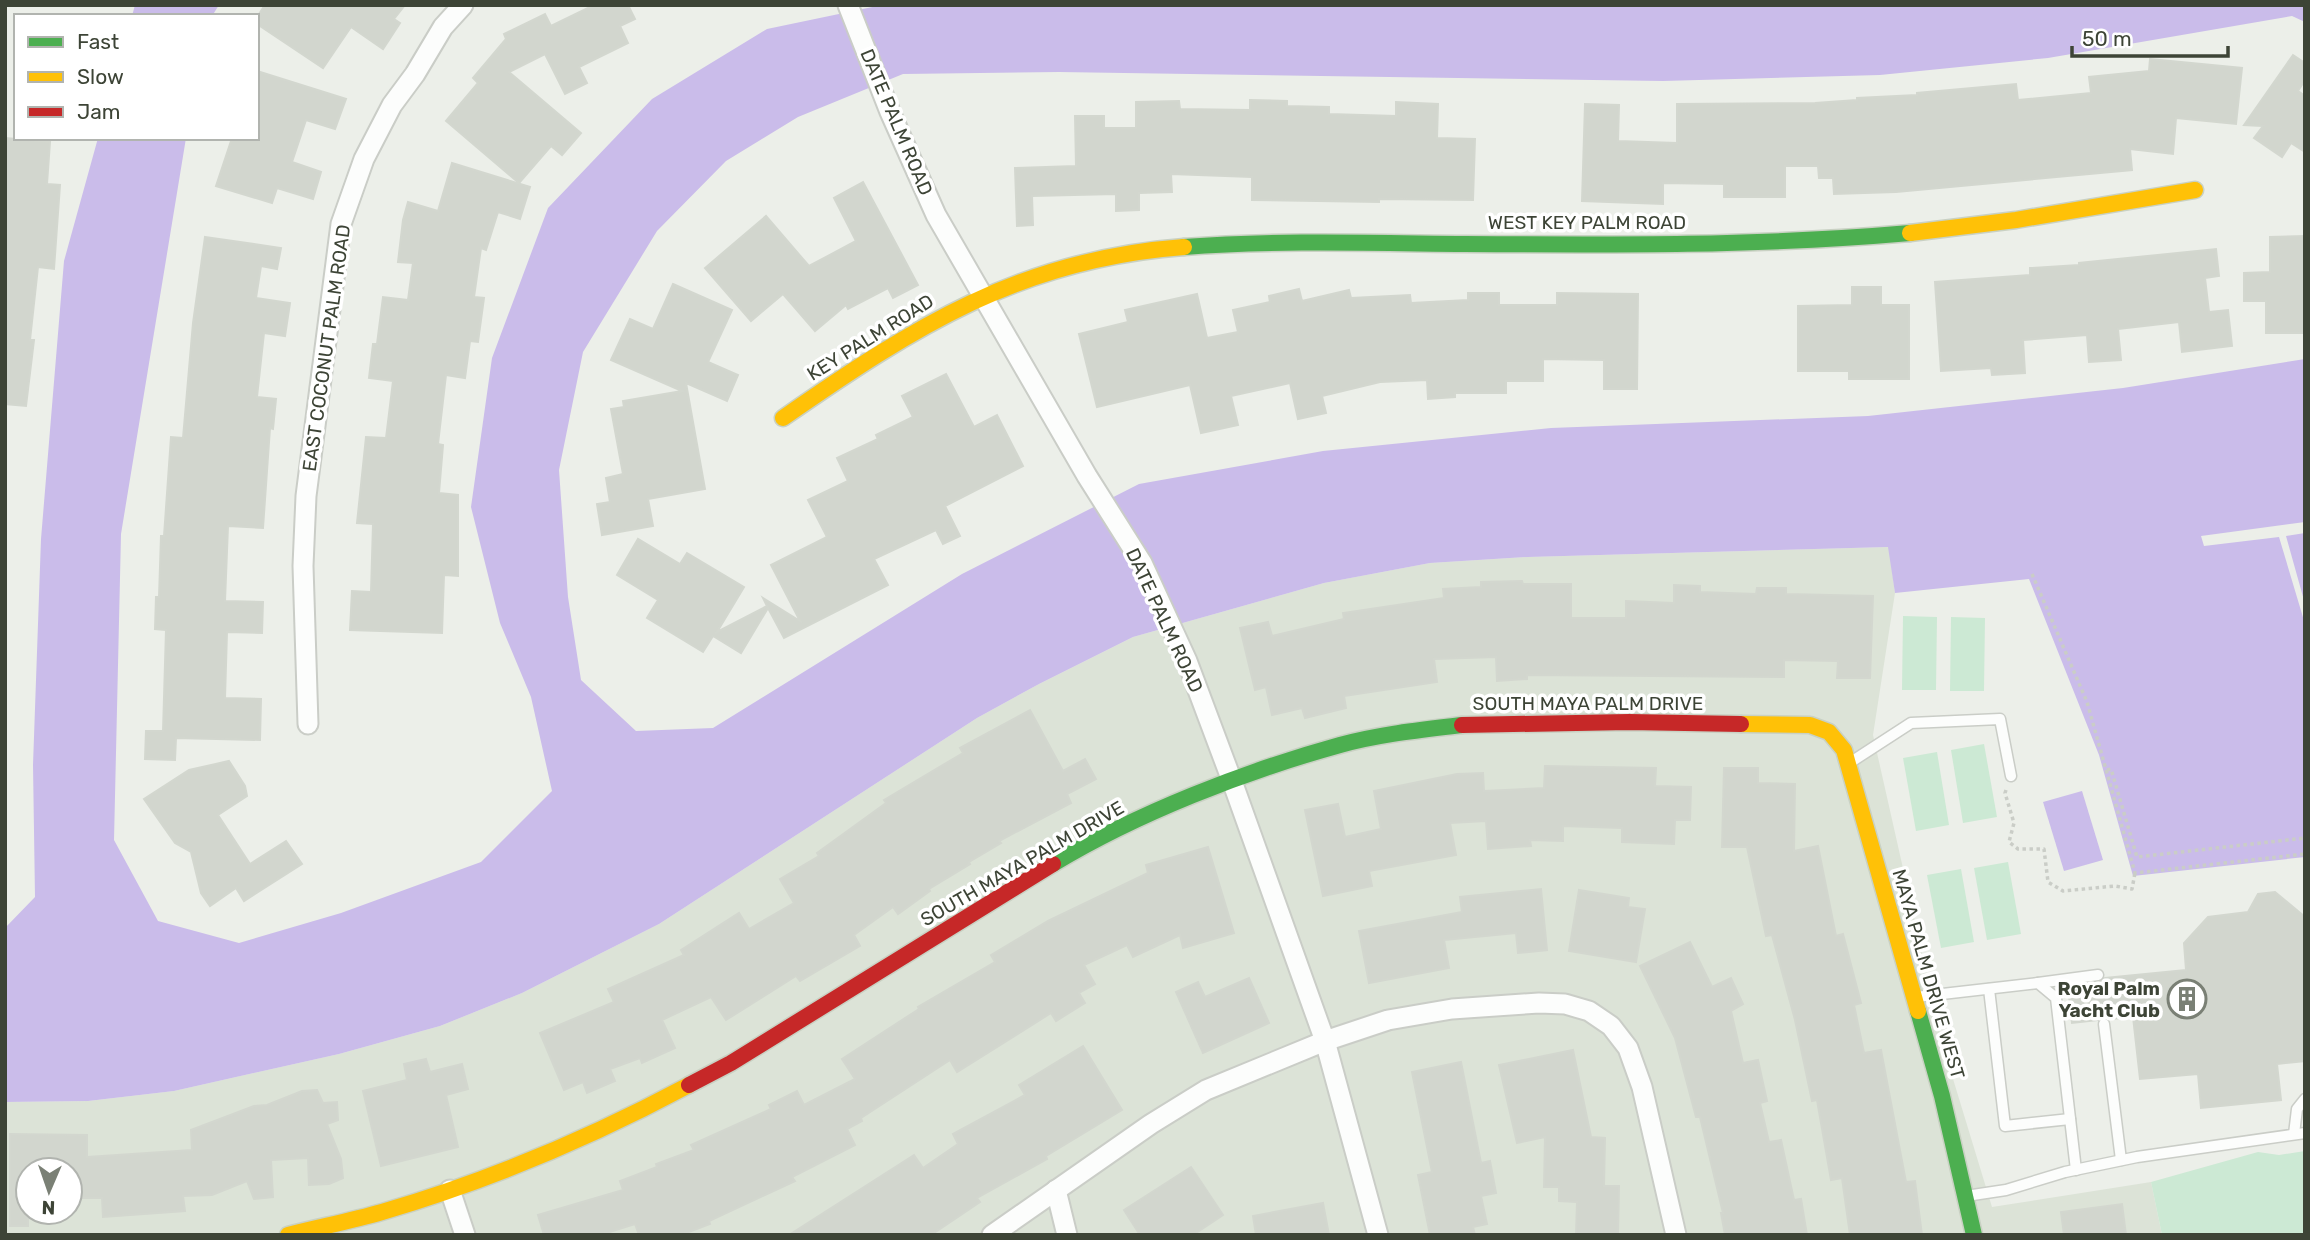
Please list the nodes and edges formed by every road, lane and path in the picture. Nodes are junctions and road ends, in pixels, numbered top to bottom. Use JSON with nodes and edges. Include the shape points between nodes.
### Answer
{"nodes":[{"id":1,"x":463,"y":5,"type":"edge"},
{"id":2,"x":848,"y":5,"type":"edge"},
{"id":3,"x":2195,"y":190,"type":"dead end"},
{"id":4,"x":982,"y":295,"type":"junction"},
{"id":5,"x":783,"y":418,"type":"dead end"},
{"id":6,"x":2032,"y":574,"type":"dead end"},
{"id":7,"x":308,"y":724,"type":"dead end"},
{"id":8,"x":1829,"y":732,"type":"joint"},
{"id":9,"x":1848,"y":764,"type":"junction"},
{"id":10,"x":2107,"y":770,"type":"junction"},
{"id":11,"x":2011,"y":776,"type":"joint"},
{"id":12,"x":1233,"y":781,"type":"junction"},
{"id":13,"x":2305,"y":838,"type":"edge"},
{"id":14,"x":2305,"y":854,"type":"edge"},
{"id":15,"x":2135,"y":873,"type":"junction"},
{"id":16,"x":2098,"y":975,"type":"dead end"},
{"id":17,"x":2038,"y":983,"type":"junction"},
{"id":18,"x":1989,"y":989,"type":"junction"},
{"id":19,"x":1913,"y":997,"type":"junction"},
{"id":20,"x":2104,"y":1024,"type":"dead end"},
{"id":21,"x":1325,"y":1041,"type":"junction"},
{"id":22,"x":2305,"y":1099,"type":"edge"},
{"id":23,"x":2070,"y":1119,"type":"junction"},
{"id":24,"x":2300,"y":1133,"type":"edge"},
{"id":25,"x":2121,"y":1160,"type":"junction"},
{"id":26,"x":2076,"y":1170,"type":"junction"},
{"id":27,"x":450,"y":1190,"type":"junction"},
{"id":28,"x":1056,"y":1190,"type":"junction"},
{"id":29,"x":1966,"y":1196,"type":"junction"},
{"id":30,"x":288,"y":1235,"type":"edge"},
{"id":31,"x":465,"y":1235,"type":"edge"},
{"id":32,"x":992,"y":1235,"type":"edge"},
{"id":33,"x":1067,"y":1235,"type":"edge"},
{"id":34,"x":1378,"y":1235,"type":"edge"},
{"id":35,"x":1676,"y":1235,"type":"edge"},
{"id":36,"x":1974,"y":1235,"type":"edge"}],
"edges":[{"from":1,"to":7,"type":"street","name":"EAST COCONUT PALM ROAD","via":[[443,27],[392,105],[364,159],[341,224],[306,496],[303,566]]},
{"from":2,"to":4,"type":"street","name":"DATE PALM ROAD","via":[[936,215]]},
{"from":3,"to":4,"type":"street","name":"WEST KEY PALM ROAD","via":[[1957,228],[1857,236],[1722,243],[1236,243],[1167,247],[1056,269]]},
{"from":4,"to":5,"type":"street","name":"KEY PALM ROAD","via":[[871,356]]},
{"from":4,"to":12,"type":"street","name":"DATE PALM ROAD","via":[[1142,563]]},
{"from":6,"to":10,"type":"path","via":[[2087,702]]},
{"from":8,"to":9,"type":"street","name":"MAYA PALM DRIVE WEST","via":[[1844,750]]},
{"from":8,"to":12,"type":"street","name":"SOUTH MAYA PALM DRIVE","via":[[1810,725],[1475,723],[1341,745]]},
{"from":9,"to":11,"type":"lane","via":[[1911,723],[2000,719]]},
{"from":9,"to":19,"type":"street","name":"MAYA PALM DRIVE WEST"},
{"from":10,"to":13,"type":"path","via":[[2111,769],[2137,857]]},
{"from":10,"to":15,"type":"path"},
{"from":11,"to":15,"type":"path","via":[[2005,793],[2014,823],[2009,842],[2018,849],[2043,849],[2048,882],[2063,891],[2132,889]]},
{"from":12,"to":21,"type":"street","name":"DATE PALM ROAD"},
{"from":12,"to":27,"type":"street","name":"SOUTH MAYA PALM DRIVE","via":[[1141,817],[1065,857],[731,1063],[654,1104],[576,1141]]},
{"from":14,"to":15,"type":"path"},
{"from":16,"to":17,"type":"lane"},
{"from":17,"to":18,"type":"lane"},
{"from":17,"to":23,"type":"lane","via":[[2056,998]]},
{"from":18,"to":19,"type":"lane"},
{"from":18,"to":23,"type":"lane","via":[[2005,1126]]},
{"from":19,"to":29,"type":"street","name":"MAYA PALM DRIVE WEST"},
{"from":20,"to":25,"type":"lane"},
{"from":21,"to":28,"type":"street","via":[[1206,1090]]},
{"from":21,"to":34,"type":"street","name":"DATE PALM ROAD"},
{"from":21,"to":35,"type":"street","via":[[1388,1020],[1496,1004],[1565,1004],[1590,1011],[1611,1026],[1628,1048],[1642,1087]]},
{"from":22,"to":24,"type":"lane","via":[[2297,1109]]},
{"from":23,"to":26,"type":"lane"},
{"from":24,"to":25,"type":"lane"},
{"from":25,"to":26,"type":"lane"},
{"from":26,"to":29,"type":"lane"},
{"from":27,"to":30,"type":"street","name":"SOUTH MAYA PALM DRIVE"},
{"from":27,"to":31,"type":"street"},
{"from":28,"to":32,"type":"street"},
{"from":28,"to":33,"type":"street"},
{"from":29,"to":36,"type":"street","name":"MAYA PALM DRIVE WEST"}]}
